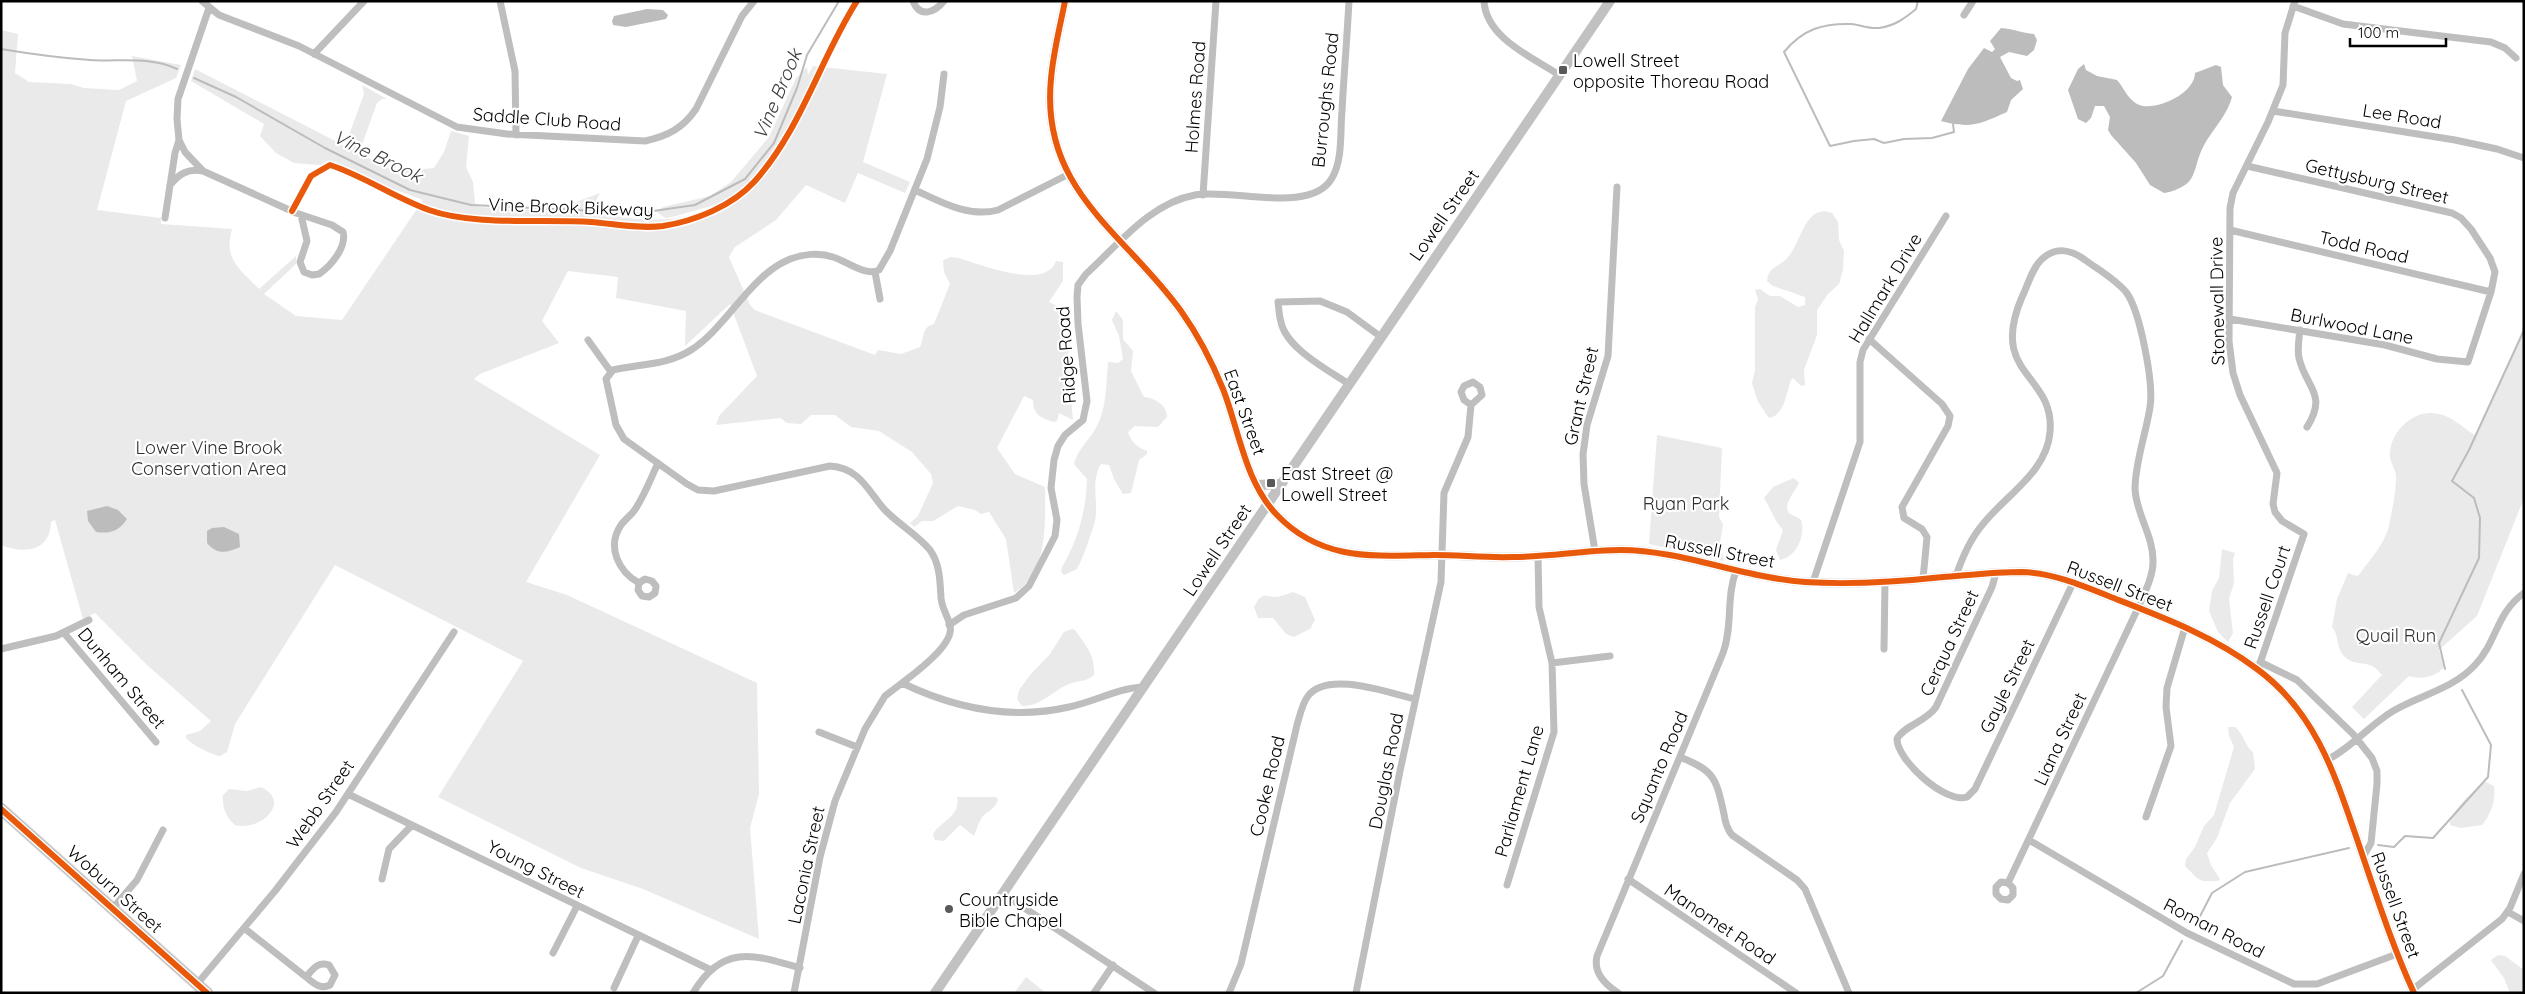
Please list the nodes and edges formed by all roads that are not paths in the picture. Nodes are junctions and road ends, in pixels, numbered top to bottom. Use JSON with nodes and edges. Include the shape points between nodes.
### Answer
{"nodes":[{"id":1,"x":202,"y":1,"type":"edge"},
{"id":2,"x":364,"y":1,"type":"edge"},
{"id":3,"x":500,"y":1,"type":"edge"},
{"id":4,"x":754,"y":1,"type":"edge"},
{"id":5,"x":913,"y":1,"type":"edge"},
{"id":6,"x":944,"y":1,"type":"edge"},
{"id":7,"x":1065,"y":1,"type":"edge"},
{"id":8,"x":1216,"y":1,"type":"edge"},
{"id":9,"x":1349,"y":1,"type":"edge"},
{"id":10,"x":1484,"y":1,"type":"edge"},
{"id":11,"x":1610,"y":1,"type":"edge"},
{"id":12,"x":1974,"y":1,"type":"edge"},
{"id":13,"x":2294,"y":4,"type":"edge"},
{"id":14,"x":209,"y":8,"type":"junction"},
{"id":15,"x":1964,"y":15,"type":"dead end"},
{"id":16,"x":314,"y":54,"type":"junction"},
{"id":17,"x":2516,"y":58,"type":"dead end"},
{"id":18,"x":944,"y":74,"type":"dead end"},
{"id":19,"x":1559,"y":75,"type":"junction"},
{"id":20,"x":2273,"y":111,"type":"junction"},
{"id":21,"x":516,"y":135,"type":"junction"},
{"id":22,"x":179,"y":140,"type":"junction"},
{"id":23,"x":2524,"y":158,"type":"edge"},
{"id":24,"x":2247,"y":166,"type":"junction"},
{"id":25,"x":203,"y":171,"type":"junction"},
{"id":26,"x":1068,"y":174,"type":"junction"},
{"id":27,"x":170,"y":185,"type":"junction"},
{"id":28,"x":1617,"y":187,"type":"dead end"},
{"id":29,"x":915,"y":190,"type":"junction"},
{"id":30,"x":1203,"y":194,"type":"junction"},
{"id":31,"x":301,"y":215,"type":"junction"},
{"id":32,"x":1946,"y":216,"type":"dead end"},
{"id":33,"x":165,"y":218,"type":"dead end"},
{"id":34,"x":2230,"y":230,"type":"junction"},
{"id":35,"x":1121,"y":242,"type":"junction"},
{"id":36,"x":875,"y":272,"type":"junction"},
{"id":37,"x":2491,"y":292,"type":"junction"},
{"id":38,"x":880,"y":299,"type":"dead end"},
{"id":39,"x":2230,"y":319,"type":"junction"},
{"id":40,"x":2300,"y":330,"type":"junction"},
{"id":41,"x":1381,"y":337,"type":"junction"},
{"id":42,"x":1869,"y":338,"type":"junction"},
{"id":43,"x":588,"y":340,"type":"dead end"},
{"id":44,"x":2468,"y":362,"type":"joint"},
{"id":45,"x":610,"y":372,"type":"junction"},
{"id":46,"x":1349,"y":384,"type":"junction"},
{"id":47,"x":1471,"y":405,"type":"dead end"},
{"id":48,"x":2307,"y":427,"type":"dead end"},
{"id":49,"x":658,"y":463,"type":"junction"},
{"id":50,"x":1281,"y":484,"type":"junction"},
{"id":51,"x":1257,"y":485,"type":"junction"},
{"id":52,"x":1268,"y":503,"type":"junction"},
{"id":53,"x":2304,"y":534,"type":"joint"},
{"id":54,"x":1595,"y":551,"type":"junction"},
{"id":55,"x":1443,"y":556,"type":"junction"},
{"id":56,"x":1538,"y":556,"type":"junction"},
{"id":57,"x":1510,"y":558,"type":"joint"},
{"id":58,"x":1736,"y":571,"type":"junction"},
{"id":59,"x":1996,"y":573,"type":"junction"},
{"id":60,"x":1956,"y":576,"type":"junction"},
{"id":61,"x":1923,"y":579,"type":"junction"},
{"id":62,"x":1813,"y":582,"type":"junction"},
{"id":63,"x":1885,"y":582,"type":"junction"},
{"id":64,"x":639,"y":583,"type":"dead end"},
{"id":65,"x":2073,"y":583,"type":"junction"},
{"id":66,"x":2524,"y":593,"type":"edge"},
{"id":67,"x":2138,"y":608,"type":"junction"},
{"id":68,"x":89,"y":620,"type":"dead end"},
{"id":69,"x":949,"y":625,"type":"junction"},
{"id":70,"x":2185,"y":627,"type":"junction"},
{"id":71,"x":454,"y":632,"type":"dead end"},
{"id":72,"x":64,"y":633,"type":"junction"},
{"id":73,"x":1,"y":649,"type":"edge"},
{"id":74,"x":1884,"y":649,"type":"dead end"},
{"id":75,"x":1610,"y":656,"type":"dead end"},
{"id":76,"x":1552,"y":662,"type":"junction"},
{"id":77,"x":2259,"y":666,"type":"junction"},
{"id":78,"x":902,"y":682,"type":"junction"},
{"id":79,"x":1143,"y":687,"type":"junction"},
{"id":80,"x":1416,"y":700,"type":"junction"},
{"id":81,"x":819,"y":732,"type":"dead end"},
{"id":82,"x":2358,"y":740,"type":"junction"},
{"id":83,"x":156,"y":742,"type":"dead end"},
{"id":84,"x":857,"y":747,"type":"junction"},
{"id":85,"x":1680,"y":757,"type":"junction"},
{"id":86,"x":2329,"y":759,"type":"junction"},
{"id":87,"x":348,"y":794,"type":"junction"},
{"id":88,"x":1963,"y":798,"type":"joint"},
{"id":89,"x":1,"y":809,"type":"edge"},
{"id":90,"x":2146,"y":817,"type":"dead end"},
{"id":91,"x":412,"y":825,"type":"junction"},
{"id":92,"x":163,"y":830,"type":"dead end"},
{"id":93,"x":2029,"y":840,"type":"junction"},
{"id":94,"x":2363,"y":856,"type":"junction"},
{"id":95,"x":2524,"y":874,"type":"edge"},
{"id":96,"x":382,"y":880,"type":"dead end"},
{"id":97,"x":1628,"y":880,"type":"junction"},
{"id":98,"x":2008,"y":883,"type":"dead end"},
{"id":99,"x":1507,"y":885,"type":"dead end"},
{"id":100,"x":1002,"y":894,"type":"junction"},
{"id":101,"x":577,"y":906,"type":"junction"},
{"id":102,"x":113,"y":908,"type":"junction"},
{"id":103,"x":2508,"y":912,"type":"junction"},
{"id":104,"x":2524,"y":921,"type":"edge"},
{"id":105,"x":244,"y":928,"type":"junction"},
{"id":106,"x":638,"y":936,"type":"junction"},
{"id":107,"x":553,"y":952,"type":"dead end"},
{"id":108,"x":2397,"y":954,"type":"junction"},
{"id":109,"x":1113,"y":965,"type":"junction"},
{"id":110,"x":800,"y":968,"type":"junction"},
{"id":111,"x":711,"y":970,"type":"junction"},
{"id":112,"x":306,"y":977,"type":"dead end"},
{"id":113,"x":197,"y":984,"type":"junction"},
{"id":114,"x":614,"y":988,"type":"dead end"},
{"id":115,"x":2413,"y":991,"type":"edge"},
{"id":116,"x":207,"y":993,"type":"edge"},
{"id":117,"x":693,"y":993,"type":"edge"},
{"id":118,"x":794,"y":993,"type":"edge"},
{"id":119,"x":935,"y":993,"type":"edge"},
{"id":120,"x":1094,"y":993,"type":"edge"},
{"id":121,"x":1154,"y":993,"type":"edge"},
{"id":122,"x":1229,"y":993,"type":"edge"},
{"id":123,"x":1356,"y":993,"type":"edge"},
{"id":124,"x":1618,"y":993,"type":"edge"},
{"id":125,"x":1796,"y":993,"type":"edge"},
{"id":126,"x":1849,"y":993,"type":"edge"}],
"edges":[{"from":1,"to":14,"type":"street","name":"Saddle Club Road"},
{"from":2,"to":16,"type":"street"},
{"from":3,"to":21,"type":"street","via":[[515,71]]},
{"from":4,"to":21,"type":"street","name":"Saddle Club Road","via":[[742,16],[696,109],[674,132],[645,141]]},
{"from":5,"to":6,"type":"street","via":[[917,9],[926,13],[936,10]]},
{"from":7,"to":26,"type":"street","name":"East Street","via":[[1051,77],[1050,101],[1056,145]]},
{"from":8,"to":30,"type":"street","name":"Holmes Road"},
{"from":9,"to":30,"type":"street","name":"Burroughs Road","via":[[1338,164],[1333,178],[1322,190],[1306,197]]},
{"from":10,"to":19,"type":"street","via":[[1491,25],[1500,36]]},
{"from":11,"to":19,"type":"main road","name":"Lowell Street"},
{"from":12,"to":15,"type":"street"},
{"from":13,"to":17,"type":"street","via":[[2343,24],[2491,42]]},
{"from":13,"to":20,"type":"street","name":"Stonewall Drive","via":[[2285,33],[2283,82]]},
{"from":14,"to":16,"type":"street","name":"Saddle Club Road"},
{"from":14,"to":22,"type":"street","via":[[178,99]]},
{"from":16,"to":21,"type":"street","name":"Saddle Club Road","via":[[457,127]]},
{"from":18,"to":29,"type":"street","via":[[932,142]]},
{"from":19,"to":41,"type":"main road","name":"Lowell Street"},
{"from":20,"to":23,"type":"street","name":"Lee Road","via":[[2470,143]]},
{"from":20,"to":24,"type":"street","name":"Stonewall Drive"},
{"from":22,"to":25,"type":"street","via":[[185,152]]},
{"from":22,"to":27,"type":"street"},
{"from":24,"to":34,"type":"street","name":"Stonewall Drive","via":[[2232,197]]},
{"from":24,"to":37,"type":"street","name":"Gettysburg Street","via":[[2457,216],[2471,229],[2492,262],[2495,277]]},
{"from":25,"to":27,"type":"street","via":[[184,172]]},
{"from":25,"to":31,"type":"street"},
{"from":26,"to":29,"type":"street","via":[[989,213],[965,210]]},
{"from":26,"to":35,"type":"street","name":"East Street","via":[[1089,207]]},
{"from":27,"to":33,"type":"street"},
{"from":28,"to":54,"type":"street","name":"Grant Street","via":[[1608,356],[1587,425],[1583,454],[1584,484]]},
{"from":29,"to":36,"type":"street","via":[[890,251],[881,268]]},
{"from":30,"to":35,"type":"street","name":"Burroughs Road","via":[[1148,216]]},
{"from":31,"to":31,"type":"street","via":[[343,232],[342,247],[319,274],[304,272],[300,262],[307,241]]},
{"from":32,"to":42,"type":"street","name":"Hallmark Drive"},
{"from":34,"to":37,"type":"street","name":"Todd Road"},
{"from":34,"to":39,"type":"street","name":"Stonewall Drive"},
{"from":35,"to":51,"type":"street","name":"East Street","via":[[1164,289],[1191,325],[1224,391]]},
{"from":35,"to":69,"type":"street","name":"Ridge Road","via":[[1078,285],[1078,324],[1087,401],[1083,420],[1065,435],[1054,460],[1051,488],[1057,520],[1055,536],[1029,586],[1016,598],[964,615]]},
{"from":36,"to":38,"type":"street"},
{"from":36,"to":45,"type":"street","via":[[825,255],[811,254],[788,260],[768,274],[690,351],[672,359]]},
{"from":37,"to":44,"type":"street","name":"Gettysburg Street"},
{"from":39,"to":40,"type":"street","name":"Burlwood Lane"},
{"from":39,"to":53,"type":"street","name":"Stonewall Drive","via":[[2230,353],[2236,381],[2277,473],[2274,510],[2282,521]]},
{"from":40,"to":44,"type":"street","name":"Burlwood Lane","via":[[2385,345],[2436,359]]},
{"from":40,"to":48,"type":"street","via":[[2299,357],[2317,405]]},
{"from":41,"to":46,"type":"main road","name":"Lowell Street"},
{"from":41,"to":46,"type":"street","via":[[1347,312],[1320,301],[1278,302],[1281,324],[1290,341]]},
{"from":42,"to":61,"type":"street","via":[[1942,404],[1950,416],[1948,426],[1902,507],[1904,518],[1922,529],[1927,537]]},
{"from":42,"to":62,"type":"street","name":"Hallmark Drive","via":[[1860,362],[1859,445]]},
{"from":43,"to":45,"type":"street"},
{"from":45,"to":49,"type":"street","via":[[607,382],[618,430],[626,441]]},
{"from":46,"to":50,"type":"main road","name":"Lowell Street"},
{"from":47,"to":55,"type":"street","name":"Douglas Road","via":[[1468,437],[1444,493]]},
{"from":49,"to":64,"type":"street","via":[[637,507],[619,528],[615,541],[618,562],[626,574]]},
{"from":49,"to":69,"type":"street","via":[[687,484],[703,491],[721,490],[816,467],[841,466],[852,471],[884,509],[929,549],[939,568],[942,607]]},
{"from":50,"to":51,"type":"main road"},
{"from":50,"to":52,"type":"main road","name":"Lowell Street"},
{"from":51,"to":52,"type":"street","name":"East Street"},
{"from":52,"to":55,"type":"street","name":"East Street","via":[[1277,515],[1299,532],[1326,547],[1368,556]]},
{"from":52,"to":79,"type":"main road","name":"Lowell Street"},
{"from":53,"to":77,"type":"street","name":"Russell Court"},
{"from":54,"to":56,"type":"street","name":"Russell Street"},
{"from":54,"to":58,"type":"street","name":"Russell Street","via":[[1643,552]]},
{"from":55,"to":57,"type":"street","name":"East Street"},
{"from":55,"to":80,"type":"street","name":"Douglas Road","via":[[1441,582]]},
{"from":56,"to":57,"type":"street","name":"Russell Street"},
{"from":56,"to":76,"type":"street","name":"Parliament Lane","via":[[1539,607]]},
{"from":58,"to":62,"type":"street","name":"Russell Street"},
{"from":58,"to":85,"type":"street","name":"Squanto Road","via":[[1732,581],[1725,648]]},
{"from":59,"to":60,"type":"street","name":"Russell Street"},
{"from":59,"to":65,"type":"street","name":"Russell Street","via":[[2034,573]]},
{"from":59,"to":88,"type":"street","name":"Cerqua Street","via":[[1936,707],[1928,717],[1901,733],[1897,739],[1906,758],[1928,781],[1948,796]]},
{"from":60,"to":61,"type":"street","name":"Russell Street"},
{"from":60,"to":67,"type":"street","name":"Liana Street","via":[[1980,528],[2035,469],[2046,451],[2050,416],[2041,394],[2016,358],[2012,341],[2013,323],[2040,260],[2052,252],[2068,251],[2079,255],[2112,279],[2129,297],[2152,384],[2135,490],[2153,562]]},
{"from":61,"to":63,"type":"street","name":"Russell Street"},
{"from":62,"to":63,"type":"street","name":"Russell Street"},
{"from":63,"to":74,"type":"street"},
{"from":65,"to":67,"type":"street","name":"Russell Street"},
{"from":65,"to":88,"type":"street","name":"Gayle Street","via":[[1975,789]]},
{"from":66,"to":82,"type":"street","via":[[2503,614],[2484,653],[2468,672],[2392,712]]},
{"from":67,"to":70,"type":"street","name":"Russell Street"},
{"from":67,"to":93,"type":"street","name":"Liana Street"},
{"from":68,"to":72,"type":"street"},
{"from":69,"to":78,"type":"street","name":"Laconia Street","via":[[950,633],[938,652]]},
{"from":70,"to":77,"type":"street","name":"Russell Street"},
{"from":70,"to":90,"type":"street","via":[[2167,688],[2166,707],[2172,744]]},
{"from":71,"to":87,"type":"street","name":"Webb Street"},
{"from":72,"to":73,"type":"street"},
{"from":72,"to":83,"type":"street","name":"Dunham Street"},
{"from":75,"to":76,"type":"street"},
{"from":76,"to":99,"type":"street","name":"Parliament Lane","via":[[1554,732]]},
{"from":77,"to":82,"type":"street","via":[[2297,680]]},
{"from":77,"to":86,"type":"street","name":"Russell Street","via":[[2313,729]]},
{"from":78,"to":79,"type":"street","via":[[946,701],[1022,714],[1069,707]]},
{"from":78,"to":84,"type":"street","name":"Laconia Street","via":[[884,696]]},
{"from":79,"to":100,"type":"main road","name":"Lowell Street"},
{"from":80,"to":122,"type":"street","name":"Cooke Road","via":[[1330,683],[1308,695],[1297,725],[1241,964]]},
{"from":80,"to":123,"type":"street","name":"Douglas Road"},
{"from":81,"to":84,"type":"street"},
{"from":82,"to":86,"type":"street"},
{"from":82,"to":94,"type":"street","via":[[2372,758],[2378,779],[2370,844]]},
{"from":84,"to":110,"type":"street","name":"Laconia Street","via":[[830,817]]},
{"from":85,"to":97,"type":"street","name":"Squanto Road"},
{"from":85,"to":126,"type":"street","via":[[1702,766],[1714,778],[1727,826],[1734,837],[1797,880],[1805,889]]},
{"from":86,"to":94,"type":"street","name":"Russell Street"},
{"from":87,"to":91,"type":"street","name":"Young Street"},
{"from":87,"to":105,"type":"street","name":"Webb Street"},
{"from":89,"to":102,"type":"main road","name":"Woburn Street"},
{"from":91,"to":96,"type":"street","via":[[389,849]]},
{"from":91,"to":101,"type":"street","name":"Young Street"},
{"from":92,"to":102,"type":"street","via":[[137,880]]},
{"from":93,"to":98,"type":"street","name":"Liana Street"},
{"from":93,"to":108,"type":"street","name":"Roman Road","via":[[2187,933],[2294,984],[2317,984]]},
{"from":94,"to":108,"type":"street","name":"Russell Street"},
{"from":95,"to":103,"type":"street"},
{"from":97,"to":124,"type":"street","name":"Squanto Road","via":[[1596,963],[1604,982]]},
{"from":97,"to":125,"type":"street","name":"Manomet Road"},
{"from":100,"to":109,"type":"street"},
{"from":100,"to":119,"type":"main road","name":"Lowell Street"},
{"from":101,"to":106,"type":"street","name":"Young Street"},
{"from":101,"to":107,"type":"street"},
{"from":102,"to":113,"type":"main road","name":"Woburn Street"},
{"from":103,"to":104,"type":"street"},
{"from":103,"to":115,"type":"street","via":[[2486,934]]},
{"from":105,"to":112,"type":"street"},
{"from":105,"to":113,"type":"street","name":"Webb Street"},
{"from":106,"to":111,"type":"street","name":"Young Street"},
{"from":106,"to":114,"type":"street"},
{"from":108,"to":115,"type":"street","name":"Russell Street"},
{"from":109,"to":120,"type":"street"},
{"from":109,"to":121,"type":"street"},
{"from":110,"to":111,"type":"street","via":[[752,956],[719,962]]},
{"from":110,"to":118,"type":"street","name":"Laconia Street"},
{"from":111,"to":117,"type":"street"},
{"from":113,"to":116,"type":"main road","name":"Woburn Street"}]}
